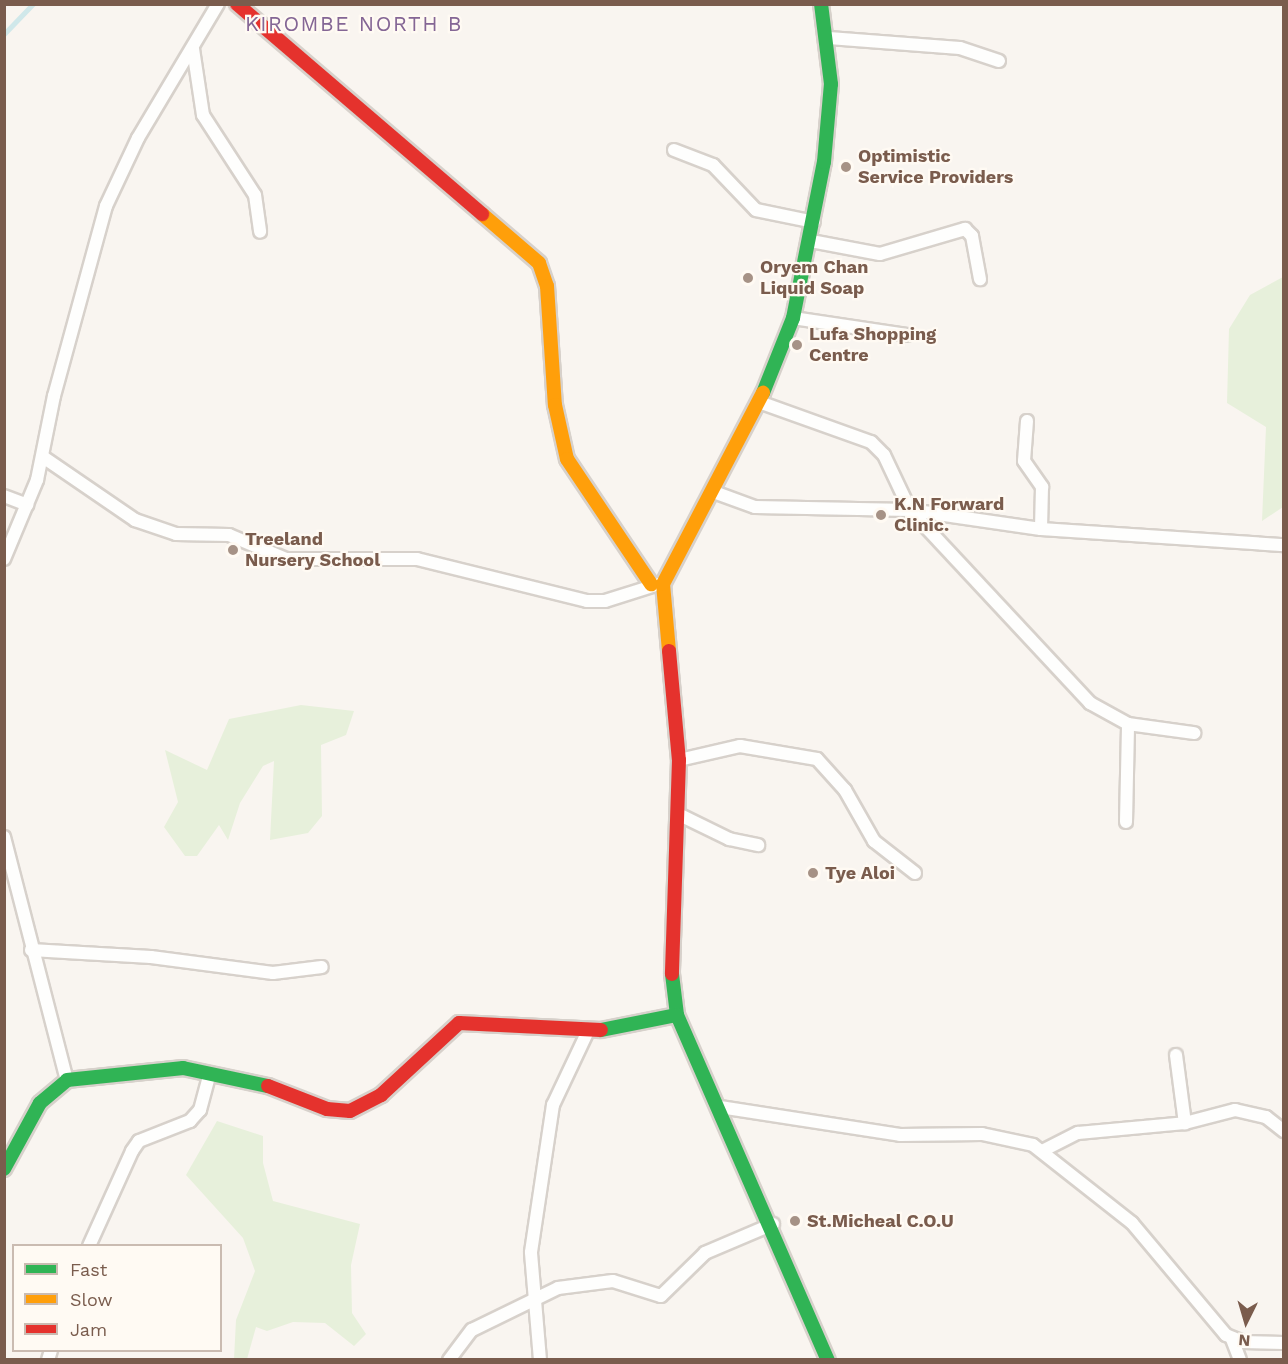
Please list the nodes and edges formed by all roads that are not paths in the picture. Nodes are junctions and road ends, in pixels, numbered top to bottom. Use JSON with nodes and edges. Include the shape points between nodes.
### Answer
{"nodes":[{"id":1,"x":218,"y":4,"type":"edge"},
{"id":2,"x":237,"y":4,"type":"edge"},
{"id":3,"x":821,"y":4,"type":"edge"},
{"id":4,"x":829,"y":38,"type":"junction"},
{"id":5,"x":193,"y":48,"type":"junction"},
{"id":6,"x":999,"y":61,"type":"dead end"},
{"id":7,"x":674,"y":150,"type":"dead end"},
{"id":8,"x":814,"y":222,"type":"junction"},
{"id":9,"x":260,"y":232,"type":"dead end"},
{"id":10,"x":811,"y":241,"type":"junction"},
{"id":11,"x":980,"y":279,"type":"dead end"},
{"id":12,"x":793,"y":318,"type":"junction"},
{"id":13,"x":907,"y":335,"type":"dead end"},
{"id":14,"x":759,"y":402,"type":"junction"},
{"id":15,"x":1027,"y":421,"type":"dead end"},
{"id":16,"x":43,"y":458,"type":"junction"},
{"id":17,"x":711,"y":491,"type":"junction"},
{"id":18,"x":4,"y":496,"type":"edge"},
{"id":19,"x":27,"y":506,"type":"junction"},
{"id":20,"x":910,"y":510,"type":"junction"},
{"id":21,"x":1041,"y":529,"type":"junction"},
{"id":22,"x":1284,"y":545,"type":"edge"},
{"id":23,"x":4,"y":559,"type":"edge"},
{"id":24,"x":657,"y":584,"type":"junction"},
{"id":25,"x":1128,"y":724,"type":"junction"},
{"id":26,"x":1194,"y":733,"type":"dead end"},
{"id":27,"x":680,"y":760,"type":"junction"},
{"id":28,"x":680,"y":815,"type":"junction"},
{"id":29,"x":1126,"y":822,"type":"dead end"},
{"id":30,"x":4,"y":837,"type":"edge"},
{"id":31,"x":758,"y":845,"type":"dead end"},
{"id":32,"x":915,"y":873,"type":"dead end"},
{"id":33,"x":31,"y":950,"type":"junction"},
{"id":34,"x":322,"y":967,"type":"dead end"},
{"id":35,"x":677,"y":1015,"type":"junction"},
{"id":36,"x":589,"y":1029,"type":"junction"},
{"id":37,"x":1176,"y":1055,"type":"dead end"},
{"id":38,"x":210,"y":1073,"type":"junction"},
{"id":39,"x":67,"y":1080,"type":"junction"},
{"id":40,"x":720,"y":1107,"type":"junction"},
{"id":41,"x":1185,"y":1123,"type":"junction"},
{"id":42,"x":1284,"y":1131,"type":"edge"},
{"id":43,"x":1044,"y":1150,"type":"junction"},
{"id":44,"x":4,"y":1169,"type":"edge"},
{"id":45,"x":773,"y":1224,"type":"junction"},
{"id":46,"x":89,"y":1244,"type":"edge"},
{"id":47,"x":534,"y":1298,"type":"junction"},
{"id":48,"x":1232,"y":1339,"type":"junction"},
{"id":49,"x":1284,"y":1343,"type":"edge"},
{"id":50,"x":449,"y":1359,"type":"edge"},
{"id":51,"x":540,"y":1359,"type":"edge"},
{"id":52,"x":828,"y":1359,"type":"edge"},
{"id":53,"x":1240,"y":1359,"type":"edge"}],
"edges":[{"from":1,"to":5,"type":"street"},
{"from":2,"to":24,"type":"street","via":[[539,263],[547,286],[555,405],[567,459]]},
{"from":3,"to":4,"type":"street"},
{"from":4,"to":6,"type":"street","via":[[960,48]]},
{"from":4,"to":8,"type":"street","via":[[831,84]]},
{"from":5,"to":9,"type":"street","via":[[203,115],[255,195]]},
{"from":5,"to":16,"type":"street","via":[[138,138],[106,206],[54,396]]},
{"from":7,"to":8,"type":"street","via":[[713,165],[756,210]]},
{"from":8,"to":10,"type":"street"},
{"from":10,"to":11,"type":"street","via":[[880,254],[965,229],[972,236]]},
{"from":10,"to":12,"type":"street"},
{"from":12,"to":13,"type":"street"},
{"from":12,"to":14,"type":"street"},
{"from":14,"to":17,"type":"street"},
{"from":14,"to":20,"type":"street","via":[[871,442],[884,454]]},
{"from":15,"to":21,"type":"street","via":[[1024,461],[1042,487]]},
{"from":16,"to":19,"type":"street"},
{"from":16,"to":24,"type":"street","via":[[135,520],[176,534],[229,535],[286,559],[417,559],[586,601],[605,601]]},
{"from":17,"to":20,"type":"street","via":[[755,507]]},
{"from":17,"to":24,"type":"street"},
{"from":18,"to":19,"type":"street"},
{"from":19,"to":23,"type":"street"},
{"from":20,"to":21,"type":"street"},
{"from":20,"to":25,"type":"street","via":[[1070,686]]},
{"from":21,"to":22,"type":"street"},
{"from":24,"to":27,"type":"street"},
{"from":25,"to":26,"type":"street"},
{"from":25,"to":29,"type":"street"},
{"from":27,"to":28,"type":"street"},
{"from":27,"to":32,"type":"street","via":[[740,746],[817,759],[845,790],[874,840]]},
{"from":28,"to":31,"type":"street","via":[[729,839]]},
{"from":28,"to":35,"type":"street","via":[[672,987]]},
{"from":30,"to":33,"type":"street"},
{"from":33,"to":34,"type":"street","via":[[151,957],[273,973]]},
{"from":33,"to":39,"type":"street"},
{"from":35,"to":36,"type":"street"},
{"from":35,"to":40,"type":"street"},
{"from":36,"to":38,"type":"street","via":[[459,1023],[381,1095],[351,1111]]},
{"from":36,"to":47,"type":"street","via":[[553,1105],[530,1269]]},
{"from":37,"to":41,"type":"street"},
{"from":38,"to":39,"type":"street","via":[[164,1067]]},
{"from":38,"to":46,"type":"street","via":[[201,1110],[190,1121],[139,1141]]},
{"from":39,"to":44,"type":"street","via":[[40,1103]]},
{"from":40,"to":43,"type":"street","via":[[900,1135],[1002,1137]]},
{"from":40,"to":45,"type":"street"},
{"from":41,"to":42,"type":"street","via":[[1235,1110],[1266,1117]]},
{"from":41,"to":43,"type":"street","via":[[1078,1133]]},
{"from":43,"to":48,"type":"street","via":[[1132,1223]]},
{"from":45,"to":47,"type":"street","via":[[705,1253],[661,1296],[592,1280]]},
{"from":45,"to":52,"type":"street"},
{"from":47,"to":50,"type":"street","via":[[465,1336]]},
{"from":47,"to":51,"type":"street"},
{"from":48,"to":49,"type":"street"},
{"from":48,"to":53,"type":"street"}]}
